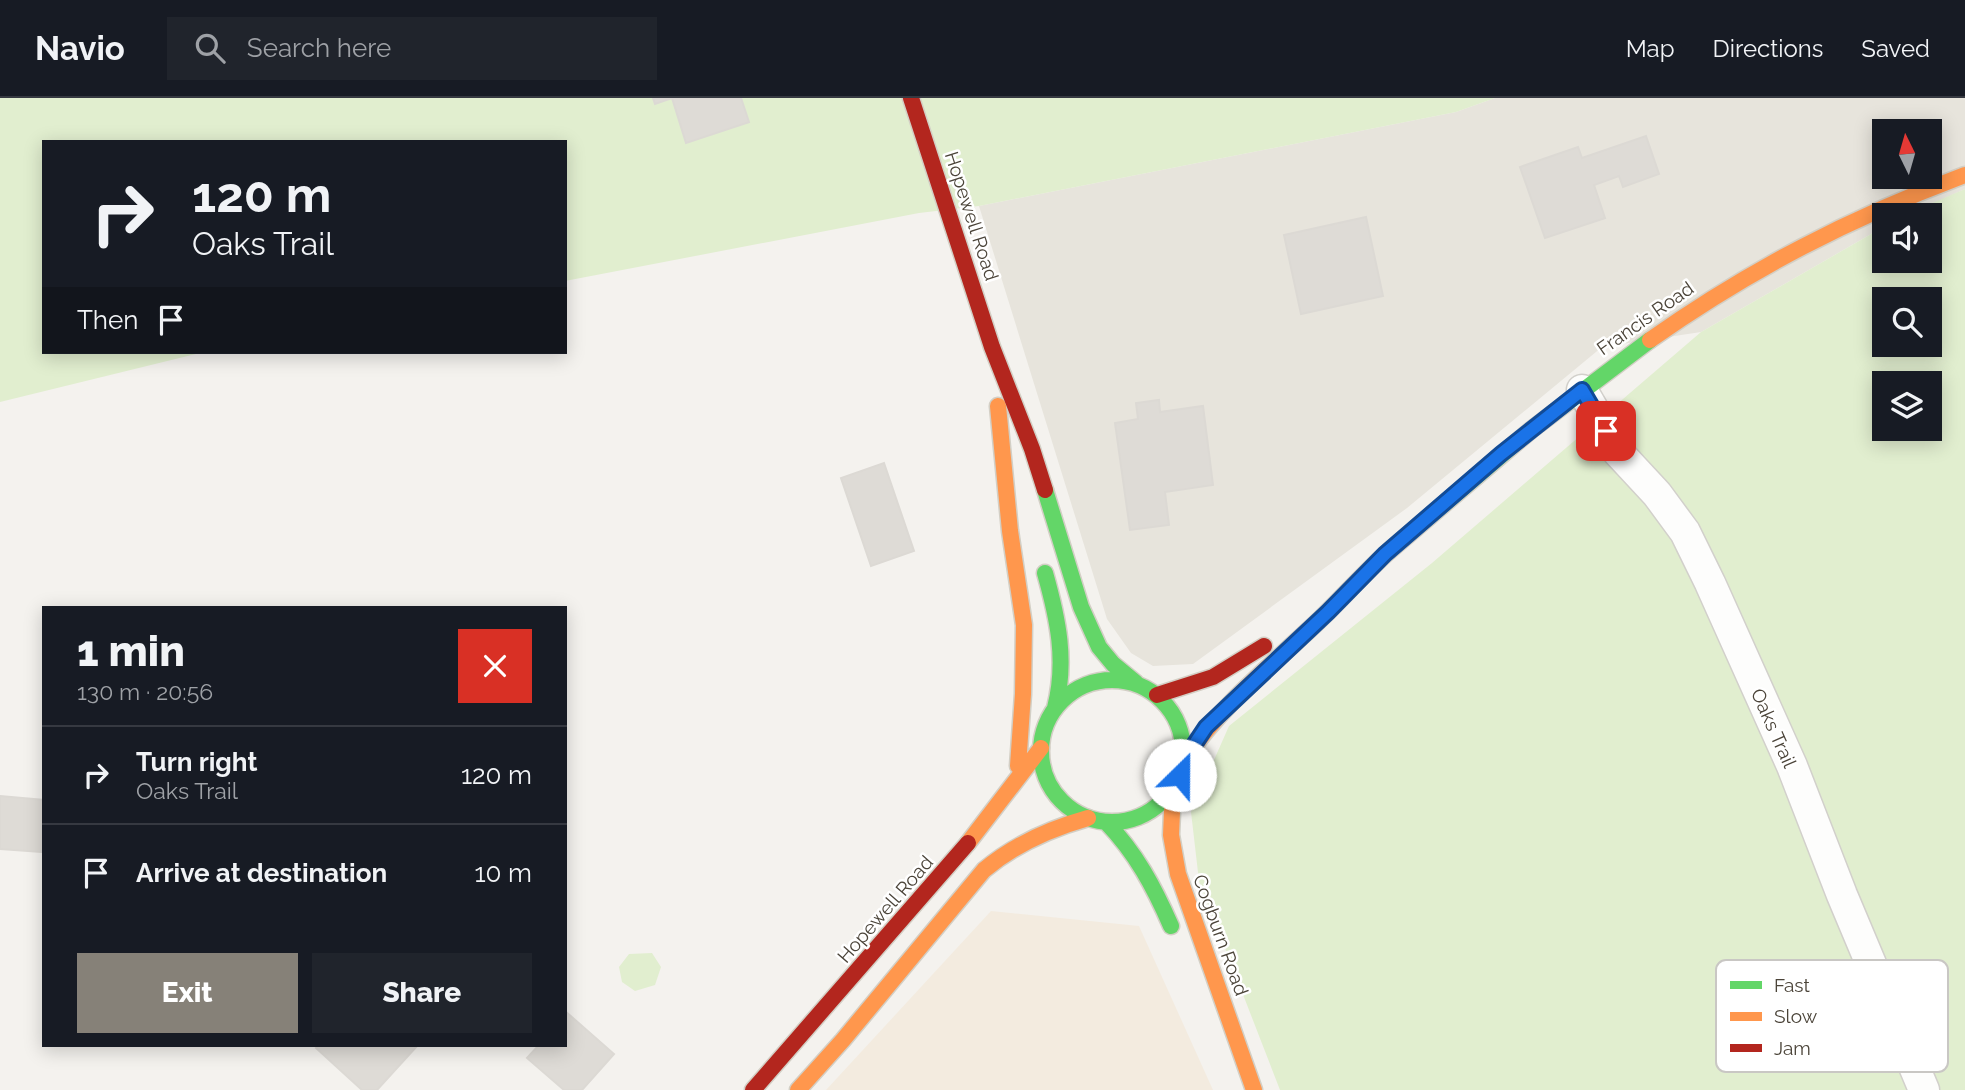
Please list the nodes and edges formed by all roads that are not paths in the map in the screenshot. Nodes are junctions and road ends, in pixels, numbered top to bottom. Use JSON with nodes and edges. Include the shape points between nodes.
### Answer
{"nodes":[{"id":1,"x":911,"y":98,"type":"edge"},
{"id":2,"x":1965,"y":175,"type":"edge"},
{"id":3,"x":992,"y":347,"type":"junction"},
{"id":4,"x":1582,"y":390,"type":"junction"},
{"id":5,"x":998,"y":406,"type":"junction"},
{"id":6,"x":1023,"y":496,"type":"dead end"},
{"id":7,"x":1385,"y":554,"type":"junction"},
{"id":8,"x":1041,"y":560,"type":"dead end"},
{"id":9,"x":1295,"y":621,"type":"dead end"},
{"id":10,"x":1276,"y":636,"type":"dead end"},
{"id":11,"x":1136,"y":683,"type":"junction"},
{"id":12,"x":1157,"y":695,"type":"junction"},
{"id":13,"x":1055,"y":708,"type":"junction"},
{"id":14,"x":1041,"y":748,"type":"junction"},
{"id":15,"x":1184,"y":760,"type":"junction"},
{"id":16,"x":1017,"y":779,"type":"junction"},
{"id":17,"x":1173,"y":789,"type":"junction"},
{"id":18,"x":1088,"y":818,"type":"junction"},
{"id":19,"x":1106,"y":822,"type":"junction"},
{"id":20,"x":1180,"y":946,"type":"dead end"},
{"id":21,"x":1869,"y":960,"type":"edge"},
{"id":22,"x":1210,"y":1015,"type":"dead end"},
{"id":23,"x":1916,"y":1072,"type":"edge"},
{"id":24,"x":753,"y":1090,"type":"edge"},
{"id":25,"x":798,"y":1090,"type":"edge"},
{"id":26,"x":1247,"y":1090,"type":"edge"},
{"id":27,"x":1254,"y":1090,"type":"edge"},
{"id":28,"x":1924,"y":1090,"type":"edge"}],
"edges":[{"from":1,"to":3,"type":"street","name":"Hopewell Road"},
{"from":2,"to":4,"type":"street","name":"Francis Road","via":[[1851,220],[1757,269],[1676,320]]},
{"from":3,"to":5,"type":"street","name":"Hopewell Road"},
{"from":3,"to":11,"type":"street","name":"Hopewell Road","via":[[1032,449],[1090,630],[1099,648]]},
{"from":4,"to":7,"type":"street","name":"Francis Road"},
{"from":4,"to":21,"type":"street","name":"Oaks Trail","via":[[1618,452],[1685,532],[1792,766]]},
{"from":5,"to":6,"type":"street","name":"Hopewell Road"},
{"from":5,"to":16,"type":"street","via":[[1025,650]]},
{"from":7,"to":9,"type":"street","name":"Francis Road"},
{"from":7,"to":15,"type":"street","name":"Francis Road","via":[[1221,711]]},
{"from":8,"to":13,"type":"street","via":[[1063,656]]},
{"from":10,"to":12,"type":"street","via":[[1224,673]]},
{"from":11,"to":12,"type":"street"},
{"from":11,"to":13,"type":"street","via":[[1114,679],[1091,682],[1071,692]]},
{"from":12,"to":15,"type":"street","via":[[1173,713],[1182,735]]},
{"from":13,"to":14,"type":"street"},
{"from":14,"to":16,"type":"street","name":"Hopewell Road"},
{"from":14,"to":18,"type":"street","via":[[1043,771],[1053,791],[1068,807]]},
{"from":15,"to":17,"type":"street"},
{"from":16,"to":24,"type":"street","name":"Hopewell Road","via":[[908,916]]},
{"from":17,"to":19,"type":"street","via":[[1144,815]]},
{"from":17,"to":27,"type":"street","name":"Cogburn Road","via":[[1170,840],[1178,878]]},
{"from":18,"to":19,"type":"street"},
{"from":18,"to":25,"type":"street","via":[[1020,842],[984,870]]},
{"from":19,"to":20,"type":"street","via":[[1135,853]]},
{"from":22,"to":26,"type":"street","name":"Cogburn Road"},
{"from":23,"to":28,"type":"street","name":"Oaks Trail"}]}
